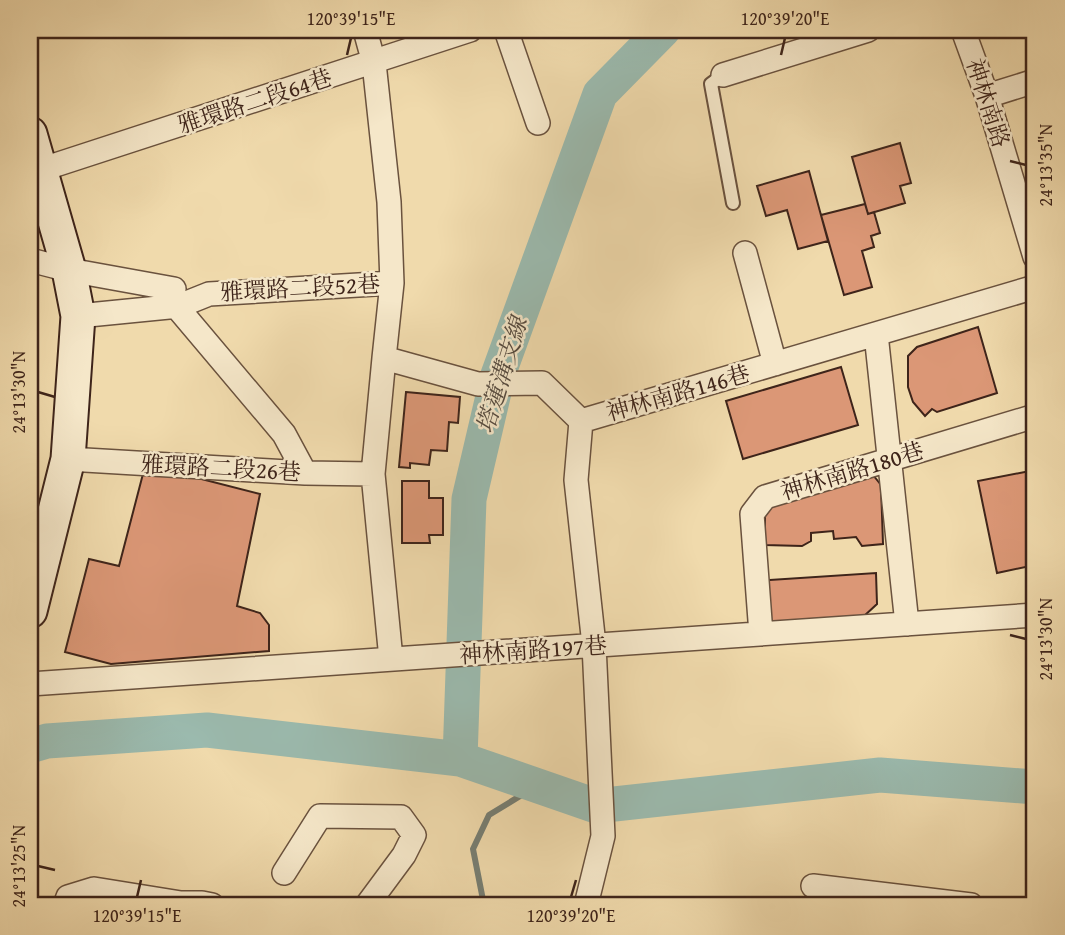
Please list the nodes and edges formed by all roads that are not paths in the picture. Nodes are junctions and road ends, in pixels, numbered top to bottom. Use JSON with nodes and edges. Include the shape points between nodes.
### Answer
{"nodes":[{"id":1,"x":365,"y":30,"type":"edge"},
{"id":2,"x":470,"y":30,"type":"edge"},
{"id":3,"x":506,"y":30,"type":"edge"},
{"id":4,"x":868,"y":30,"type":"edge"},
{"id":5,"x":963,"y":30,"type":"edge"},
{"id":6,"x":374,"y":63,"type":"junction"},
{"id":7,"x":723,"y":75,"type":"joint"},
{"id":8,"x":1035,"y":81,"type":"edge"},
{"id":9,"x":987,"y":96,"type":"junction"},
{"id":10,"x":538,"y":123,"type":"dead end"},
{"id":11,"x":30,"y":134,"type":"edge"},
{"id":12,"x":40,"y":170,"type":"junction"},
{"id":13,"x":733,"y":203,"type":"dead end"},
{"id":14,"x":745,"y":253,"type":"dead end"},
{"id":15,"x":1035,"y":257,"type":"edge"},
{"id":16,"x":30,"y":260,"type":"edge"},
{"id":17,"x":69,"y":270,"type":"junction"},
{"id":18,"x":392,"y":283,"type":"junction"},
{"id":19,"x":160,"y":287,"type":"junction"},
{"id":20,"x":1035,"y":287,"type":"edge"},
{"id":21,"x":209,"y":294,"type":"junction"},
{"id":22,"x":179,"y":306,"type":"junction"},
{"id":23,"x":78,"y":316,"type":"junction"},
{"id":24,"x":876,"y":334,"type":"junction"},
{"id":25,"x":384,"y":358,"type":"junction"},
{"id":26,"x":775,"y":364,"type":"junction"},
{"id":27,"x":1035,"y":416,"type":"edge"},
{"id":28,"x":581,"y":421,"type":"junction"},
{"id":29,"x":68,"y":459,"type":"junction"},
{"id":30,"x":890,"y":459,"type":"junction"},
{"id":31,"x":305,"y":473,"type":"junction"},
{"id":32,"x":373,"y":474,"type":"junction"},
{"id":33,"x":30,"y":611,"type":"edge"},
{"id":34,"x":1035,"y":615,"type":"edge"},
{"id":35,"x":907,"y":624,"type":"junction"},
{"id":36,"x":761,"y":634,"type":"junction"},
{"id":37,"x":594,"y":645,"type":"junction"},
{"id":38,"x":391,"y":659,"type":"junction"},
{"id":39,"x":30,"y":684,"type":"edge"},
{"id":40,"x":284,"y":873,"type":"dead end"},
{"id":41,"x":813,"y":886,"type":"dead end"},
{"id":42,"x":65,"y":905,"type":"edge"},
{"id":43,"x":212,"y":905,"type":"edge"},
{"id":44,"x":367,"y":905,"type":"edge"},
{"id":45,"x":586,"y":905,"type":"edge"},
{"id":46,"x":971,"y":905,"type":"edge"}],
"edges":[{"from":1,"to":6,"type":"street"},
{"from":2,"to":6,"type":"street","name":"雅環路二段64巷"},
{"from":3,"to":10,"type":"street"},
{"from":4,"to":7,"type":"street"},
{"from":5,"to":9,"type":"street","name":"神林南路"},
{"from":6,"to":12,"type":"street","name":"雅環路二段64巷"},
{"from":6,"to":18,"type":"street","via":[[389,202]]},
{"from":7,"to":13,"type":"lane","via":[[711,83]]},
{"from":8,"to":9,"type":"street"},
{"from":9,"to":15,"type":"street","name":"神林南路"},
{"from":11,"to":12,"type":"street"},
{"from":12,"to":17,"type":"street"},
{"from":14,"to":26,"type":"street","name":"神林南路146巷"},
{"from":16,"to":17,"type":"street","name":"雅環路二段52巷"},
{"from":17,"to":19,"type":"street","name":"雅環路二段52巷"},
{"from":17,"to":23,"type":"street"},
{"from":18,"to":21,"type":"street","name":"雅環路二段52巷"},
{"from":18,"to":25,"type":"street"},
{"from":19,"to":21,"type":"street","name":"雅環路二段52巷"},
{"from":19,"to":22,"type":"street","name":"雅環路二段52巷"},
{"from":20,"to":24,"type":"street","name":"神林南路146巷"},
{"from":21,"to":22,"type":"street","name":"雅環路二段52巷"},
{"from":22,"to":23,"type":"street","name":"雅環路二段52巷"},
{"from":22,"to":31,"type":"street","name":"雅環路二段52巷","via":[[284,433]]},
{"from":23,"to":29,"type":"street"},
{"from":24,"to":26,"type":"street","name":"神林南路146巷"},
{"from":24,"to":30,"type":"street"},
{"from":25,"to":28,"type":"street","name":"神林南路146巷","via":[[478,384],[542,383]]},
{"from":25,"to":32,"type":"street"},
{"from":26,"to":28,"type":"street","name":"神林南路146巷"},
{"from":27,"to":30,"type":"street","name":"神林南路180巷"},
{"from":28,"to":37,"type":"street","name":"神林南路146巷","via":[[576,480]]},
{"from":29,"to":31,"type":"street","name":"雅環路二段26巷"},
{"from":29,"to":33,"type":"street"},
{"from":30,"to":35,"type":"street"},
{"from":30,"to":36,"type":"street","name":"神林南路180巷","via":[[765,497],[752,514]]},
{"from":31,"to":32,"type":"street","name":"雅環路二段26巷"},
{"from":32,"to":38,"type":"street"},
{"from":34,"to":35,"type":"street","name":"神林南路197巷"},
{"from":35,"to":36,"type":"street","name":"神林南路197巷"},
{"from":36,"to":37,"type":"street","name":"神林南路197巷"},
{"from":37,"to":38,"type":"street","name":"神林南路197巷"},
{"from":37,"to":45,"type":"street","name":"神林南路146巷","via":[[603,836]]},
{"from":38,"to":39,"type":"street","name":"神林南路197巷"},
{"from":40,"to":44,"type":"street","via":[[320,816],[401,817],[414,835]]},
{"from":41,"to":46,"type":"street"},
{"from":42,"to":43,"type":"street","via":[[68,897],[94,889]]}]}
